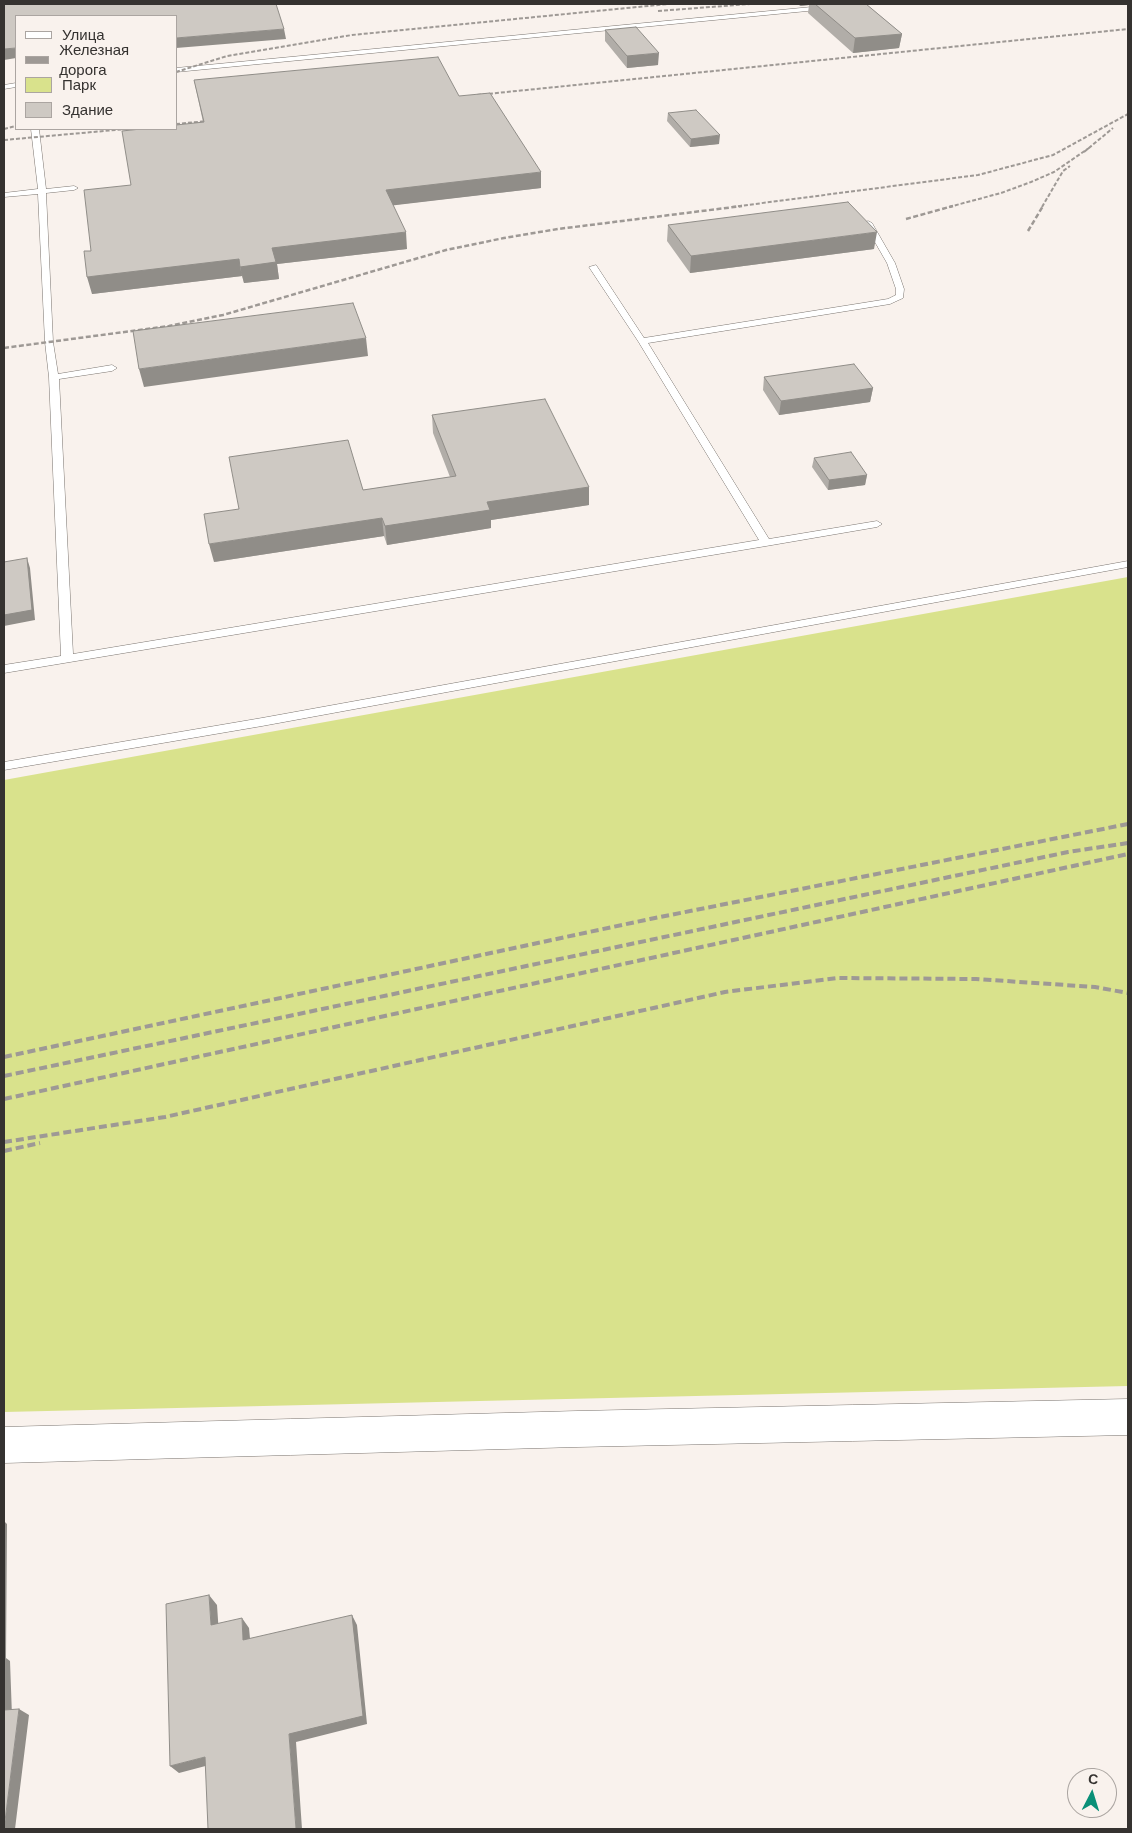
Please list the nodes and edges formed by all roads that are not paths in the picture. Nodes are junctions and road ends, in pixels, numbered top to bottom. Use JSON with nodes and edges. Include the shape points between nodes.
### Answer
{"nodes":[{"id":1,"x":859,"y":4,"type":"edge"},
{"id":2,"x":178,"y":70,"type":"edge"},
{"id":3,"x":35,"y":130,"type":"edge"},
{"id":4,"x":74,"y":188,"type":"dead end"},
{"id":5,"x":42,"y":191,"type":"junction"},
{"id":6,"x":4,"y":195,"type":"edge"},
{"id":7,"x":868,"y":223,"type":"edge"},
{"id":8,"x":593,"y":267,"type":"dead end"},
{"id":9,"x":642,"y":341,"type":"junction"},
{"id":10,"x":112,"y":368,"type":"dead end"},
{"id":11,"x":54,"y":377,"type":"junction"},
{"id":12,"x":877,"y":524,"type":"dead end"},
{"id":13,"x":766,"y":543,"type":"junction"},
{"id":14,"x":1128,"y":564,"type":"edge"},
{"id":15,"x":67,"y":659,"type":"junction"},
{"id":16,"x":4,"y":669,"type":"edge"},
{"id":17,"x":4,"y":766,"type":"edge"},
{"id":18,"x":1128,"y":1417,"type":"edge"},
{"id":19,"x":4,"y":1445,"type":"edge"}],
"edges":[{"from":1,"to":2,"type":"lane"},
{"from":3,"to":5,"type":"lane"},
{"from":4,"to":5,"type":"lane"},
{"from":5,"to":6,"type":"lane"},
{"from":5,"to":11,"type":"lane","via":[[49,342]]},
{"from":7,"to":9,"type":"lane","via":[[892,262],[900,296],[890,301]]},
{"from":8,"to":9,"type":"lane"},
{"from":9,"to":13,"type":"lane"},
{"from":10,"to":11,"type":"lane"},
{"from":11,"to":15,"type":"lane"},
{"from":12,"to":13,"type":"lane"},
{"from":13,"to":15,"type":"lane"},
{"from":14,"to":17,"type":"lane"},
{"from":15,"to":16,"type":"lane"},
{"from":18,"to":19,"type":"street"}]}
